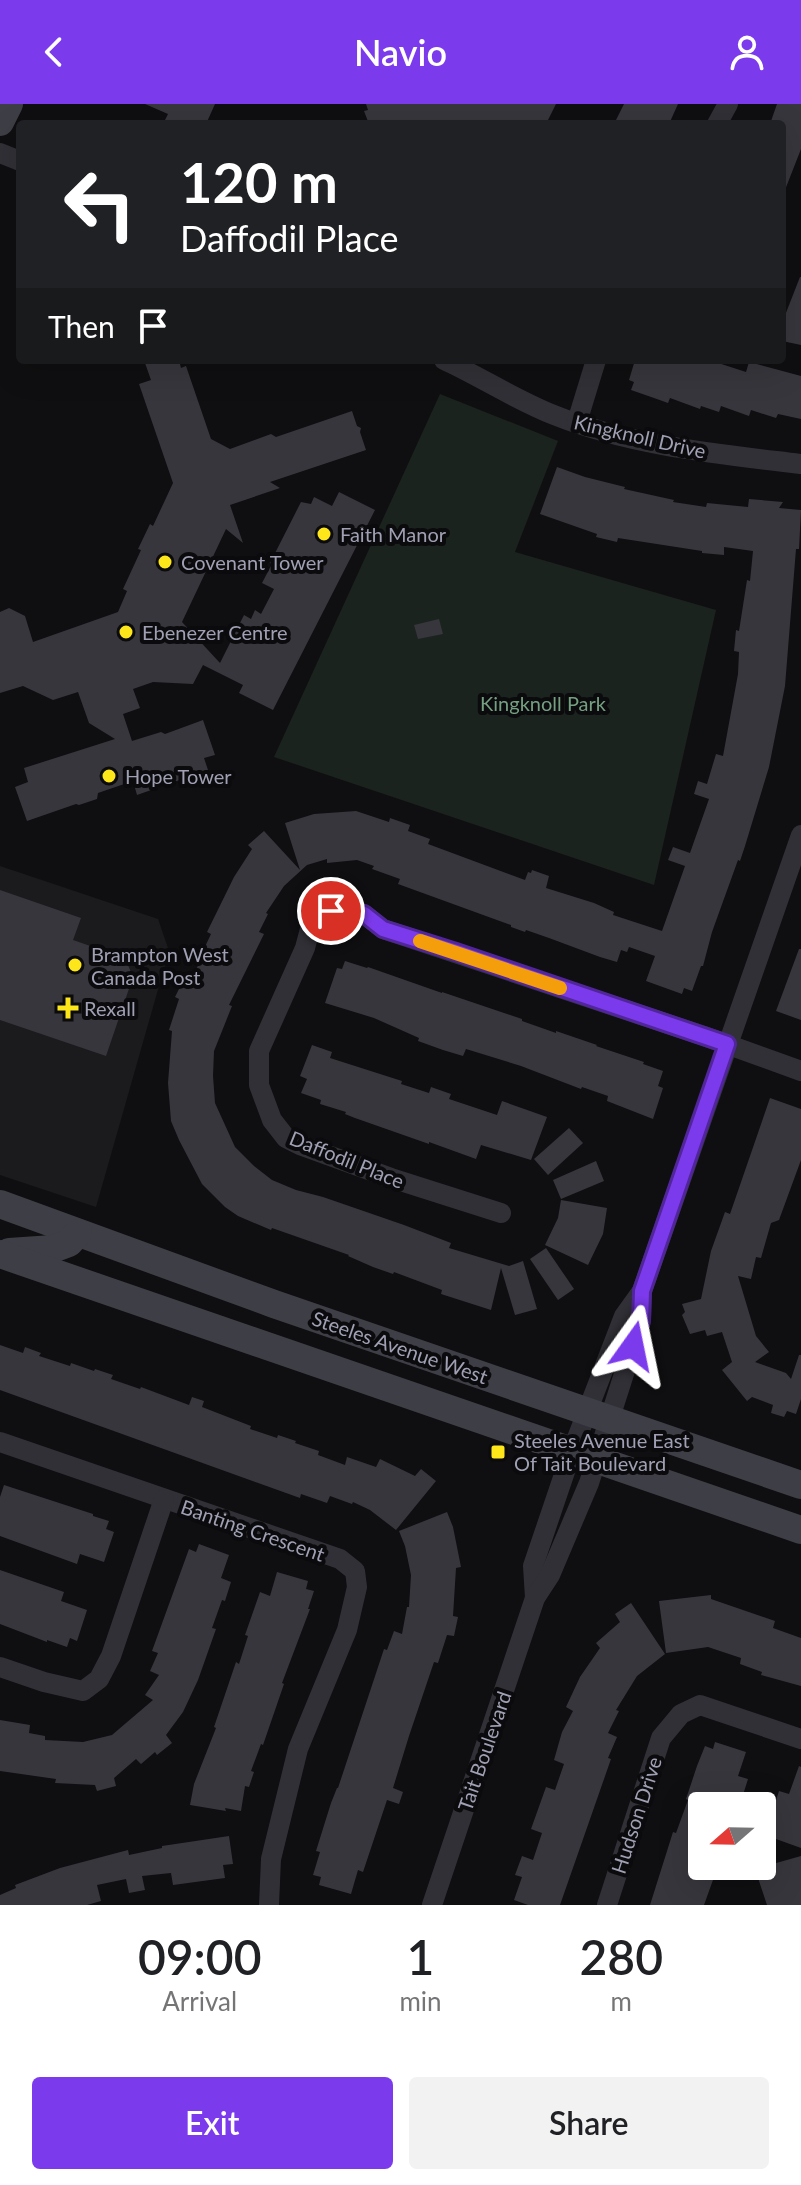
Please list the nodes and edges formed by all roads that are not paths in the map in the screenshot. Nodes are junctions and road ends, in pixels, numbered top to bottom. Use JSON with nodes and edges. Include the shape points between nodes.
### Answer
{"nodes":[{"id":1,"x":9,"y":104,"type":"edge"},
{"id":2,"x":0,"y":122,"type":"edge"},
{"id":3,"x":452,"y":364,"type":"edge"},
{"id":4,"x":595,"y":364,"type":"edge"},
{"id":5,"x":577,"y":422,"type":"junction"},
{"id":6,"x":801,"y":464,"type":"edge"},
{"id":7,"x":801,"y":835,"type":"edge"},
{"id":8,"x":727,"y":1044,"type":"junction"},
{"id":9,"x":801,"y":1071,"type":"edge"},
{"id":10,"x":0,"y":1204,"type":"edge"},
{"id":11,"x":501,"y":1213,"type":"dead end"},
{"id":12,"x":78,"y":1233,"type":"junction"},
{"id":13,"x":0,"y":1253,"type":"edge"},
{"id":14,"x":598,"y":1416,"type":"junction"},
{"id":15,"x":0,"y":1442,"type":"edge"},
{"id":16,"x":583,"y":1458,"type":"junction"},
{"id":17,"x":801,"y":1485,"type":"edge"},
{"id":18,"x":164,"y":1499,"type":"junction"},
{"id":19,"x":801,"y":1530,"type":"edge"},
{"id":20,"x":535,"y":1598,"type":"junction"},
{"id":21,"x":0,"y":1667,"type":"edge"},
{"id":22,"x":801,"y":1739,"type":"edge"},
{"id":23,"x":269,"y":1905,"type":"edge"},
{"id":24,"x":432,"y":1905,"type":"edge"},
{"id":25,"x":607,"y":1905,"type":"edge"}],
"edges":[{"from":1,"to":2,"type":"main road"},
{"from":3,"to":5,"type":"street","name":"Kingknoll Drive"},
{"from":4,"to":5,"type":"street"},
{"from":5,"to":6,"type":"street","name":"Kingknoll Drive","via":[[660,444]]},
{"from":7,"to":8,"type":"street"},
{"from":8,"to":9,"type":"street"},
{"from":8,"to":11,"type":"street","name":"Daffodil Place","via":[[383,929],[364,914],[331,911],[320,918],[310,929],[259,1051],[259,1085],[272,1120],[286,1138],[300,1145]]},
{"from":8,"to":14,"type":"street","via":[[642,1291],[641,1321]]},
{"from":10,"to":12,"type":"main road","name":"Steeles Avenue West"},
{"from":12,"to":13,"type":"main road","via":[[53,1249]]},
{"from":12,"to":14,"type":"main road","name":"Steeles Avenue West"},
{"from":13,"to":16,"type":"main road"},
{"from":14,"to":16,"type":"street"},
{"from":14,"to":16,"type":"street"},
{"from":14,"to":17,"type":"main road","name":"Steeles Avenue West"},
{"from":15,"to":18,"type":"street","name":"Banting Crescent"},
{"from":16,"to":19,"type":"main road"},
{"from":16,"to":20,"type":"street","name":"Tait Boulevard","via":[[550,1575]]},
{"from":16,"to":20,"type":"street","name":"Tait Boulevard","via":[[533,1566]]},
{"from":18,"to":21,"type":"street","via":[[99,1679],[83,1691]]},
{"from":18,"to":23,"type":"street","name":"Banting Crescent","via":[[340,1559],[355,1571],[357,1587],[347,1630],[298,1749],[271,1859]]},
{"from":20,"to":24,"type":"street","name":"Tait Boulevard"},
{"from":22,"to":25,"type":"street","name":"Hudson Drive","via":[[700,1705],[681,1714],[661,1738]]}]}
